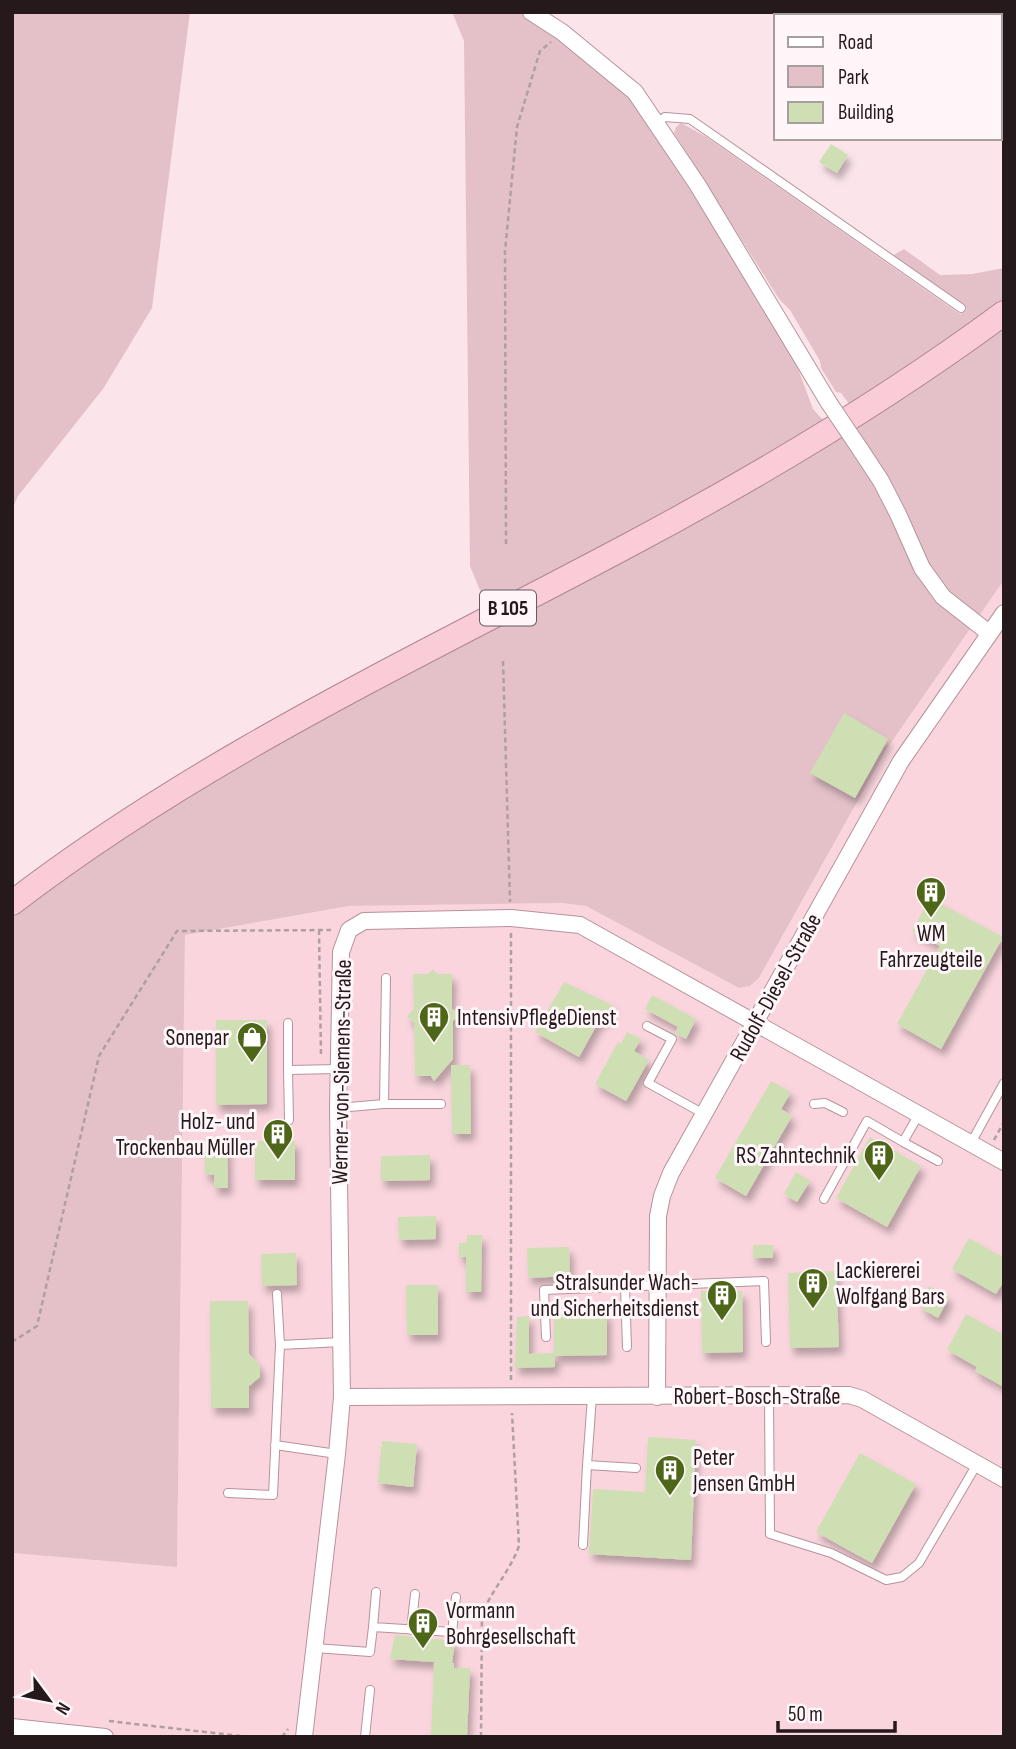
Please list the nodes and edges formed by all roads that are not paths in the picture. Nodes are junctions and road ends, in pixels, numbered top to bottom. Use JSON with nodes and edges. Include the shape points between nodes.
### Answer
{"nodes":[{"id":1,"x":531,"y":12,"type":"edge"},
{"id":2,"x":656,"y":123,"type":"junction"},
{"id":3,"x":961,"y":308,"type":"dead end"},
{"id":4,"x":1004,"y":313,"type":"edge"},
{"id":5,"x":1004,"y":613,"type":"edge"},
{"id":6,"x":989,"y":633,"type":"junction"},
{"id":7,"x":12,"y":903,"type":"edge"},
{"id":8,"x":386,"y":978,"type":"dead end"},
{"id":9,"x":288,"y":1023,"type":"dead end"},
{"id":10,"x":754,"y":1024,"type":"junction"},
{"id":11,"x":647,"y":1026,"type":"dead end"},
{"id":12,"x":339,"y":1069,"type":"junction"},
{"id":13,"x":288,"y":1070,"type":"junction"},
{"id":14,"x":1004,"y":1083,"type":"edge"},
{"id":15,"x":384,"y":1104,"type":"junction"},
{"id":16,"x":442,"y":1104,"type":"dead end"},
{"id":17,"x":814,"y":1104,"type":"dead end"},
{"id":18,"x":338,"y":1108,"type":"junction"},
{"id":19,"x":843,"y":1112,"type":"dead end"},
{"id":20,"x":704,"y":1114,"type":"junction"},
{"id":21,"x":919,"y":1114,"type":"junction"},
{"id":22,"x":289,"y":1120,"type":"dead end"},
{"id":23,"x":903,"y":1142,"type":"junction"},
{"id":24,"x":971,"y":1143,"type":"junction"},
{"id":25,"x":938,"y":1161,"type":"dead end"},
{"id":26,"x":1004,"y":1162,"type":"edge"},
{"id":27,"x":824,"y":1199,"type":"dead end"},
{"id":28,"x":656,"y":1286,"type":"junction"},
{"id":29,"x":625,"y":1287,"type":"junction"},
{"id":30,"x":277,"y":1294,"type":"dead end"},
{"id":31,"x":546,"y":1337,"type":"dead end"},
{"id":32,"x":342,"y":1342,"type":"junction"},
{"id":33,"x":766,"y":1342,"type":"dead end"},
{"id":34,"x":280,"y":1345,"type":"junction"},
{"id":35,"x":627,"y":1346,"type":"dead end"},
{"id":36,"x":769,"y":1394,"type":"junction"},
{"id":37,"x":342,"y":1397,"type":"junction"},
{"id":38,"x":592,"y":1397,"type":"junction"},
{"id":39,"x":657,"y":1397,"type":"junction"},
{"id":40,"x":275,"y":1445,"type":"junction"},
{"id":41,"x":337,"y":1454,"type":"junction"},
{"id":42,"x":977,"y":1464,"type":"junction"},
{"id":43,"x":587,"y":1465,"type":"junction"},
{"id":44,"x":636,"y":1468,"type":"dead end"},
{"id":45,"x":1004,"y":1479,"type":"edge"},
{"id":46,"x":228,"y":1493,"type":"dead end"},
{"id":47,"x":583,"y":1545,"type":"dead end"},
{"id":48,"x":376,"y":1592,"type":"dead end"},
{"id":49,"x":415,"y":1594,"type":"dead end"},
{"id":50,"x":456,"y":1597,"type":"dead end"},
{"id":51,"x":373,"y":1627,"type":"junction"},
{"id":52,"x":411,"y":1630,"type":"junction"},
{"id":53,"x":315,"y":1648,"type":"junction"},
{"id":54,"x":370,"y":1689,"type":"dead end"},
{"id":55,"x":12,"y":1727,"type":"edge"},
{"id":56,"x":105,"y":1737,"type":"edge"},
{"id":57,"x":304,"y":1737,"type":"edge"},
{"id":58,"x":365,"y":1737,"type":"edge"}],
"edges":[{"from":1,"to":2,"type":"street","via":[[635,92]]},
{"from":2,"to":3,"type":"lane","via":[[665,117],[690,118]]},
{"from":2,"to":6,"type":"street","bridge":true,"via":[[893,503],[922,568],[943,597]]},
{"from":4,"to":7,"type":"highway","number":"B 105","via":[[883,398],[729,491],[246,747],[114,829]]},
{"from":5,"to":6,"type":"street","name":"Rudolf-Diesel-Straße"},
{"from":6,"to":10,"type":"street","name":"Rudolf-Diesel-Straße","via":[[901,761]]},
{"from":8,"to":15,"type":"lane"},
{"from":9,"to":13,"type":"lane"},
{"from":10,"to":12,"type":"street","name":"Werner-von-Siemens-Straße","via":[[580,925],[511,918],[364,921],[349,930],[341,952]]},
{"from":10,"to":20,"type":"street","name":"Rudolf-Diesel-Straße"},
{"from":10,"to":21,"type":"street"},
{"from":11,"to":20,"type":"lane","via":[[672,1040],[648,1083]]},
{"from":12,"to":13,"type":"lane"},
{"from":12,"to":18,"type":"street","name":"Werner-von-Siemens-Straße"},
{"from":13,"to":22,"type":"lane"},
{"from":14,"to":24,"type":"lane"},
{"from":15,"to":16,"type":"lane"},
{"from":15,"to":18,"type":"lane"},
{"from":17,"to":19,"type":"lane","via":[[825,1103]]},
{"from":18,"to":32,"type":"street","name":"Werner-von-Siemens-Straße"},
{"from":20,"to":28,"type":"street","name":"Rudolf-Diesel-Straße","via":[[662,1196]]},
{"from":21,"to":23,"type":"lane"},
{"from":21,"to":24,"type":"street"},
{"from":23,"to":25,"type":"lane"},
{"from":23,"to":27,"type":"lane","via":[[867,1121]]},
{"from":24,"to":26,"type":"street"},
{"from":28,"to":29,"type":"lane"},
{"from":28,"to":33,"type":"lane","via":[[764,1281]]},
{"from":28,"to":39,"type":"street","name":"Rudolf-Diesel-Straße"},
{"from":29,"to":31,"type":"lane","via":[[544,1290]]},
{"from":29,"to":35,"type":"lane"},
{"from":30,"to":34,"type":"lane"},
{"from":32,"to":34,"type":"lane"},
{"from":32,"to":37,"type":"street","name":"Werner-von-Siemens-Straße"},
{"from":34,"to":40,"type":"lane"},
{"from":36,"to":39,"type":"street","name":"Robert-Bosch-Straße"},
{"from":36,"to":42,"type":"street","name":"Robert-Bosch-Straße","via":[[862,1399]]},
{"from":36,"to":42,"type":"lane","via":[[770,1534],[831,1553],[886,1580],[902,1577],[919,1563]]},
{"from":37,"to":38,"type":"street"},
{"from":37,"to":41,"type":"street","name":"Werner-von-Siemens-Straße"},
{"from":38,"to":39,"type":"street"},
{"from":38,"to":43,"type":"lane"},
{"from":40,"to":41,"type":"lane"},
{"from":40,"to":46,"type":"lane","via":[[273,1495]]},
{"from":41,"to":53,"type":"street","name":"Werner-von-Siemens-Straße"},
{"from":42,"to":45,"type":"street","name":"Robert-Bosch-Straße"},
{"from":43,"to":44,"type":"lane"},
{"from":43,"to":47,"type":"lane"},
{"from":48,"to":51,"type":"lane"},
{"from":49,"to":52,"type":"lane"},
{"from":50,"to":52,"type":"lane","via":[[452,1632]]},
{"from":51,"to":52,"type":"lane"},
{"from":51,"to":53,"type":"lane","via":[[370,1652]]},
{"from":53,"to":57,"type":"street","name":"Werner-von-Siemens-Straße"},
{"from":54,"to":58,"type":"lane"},
{"from":55,"to":56,"type":"street"}]}
